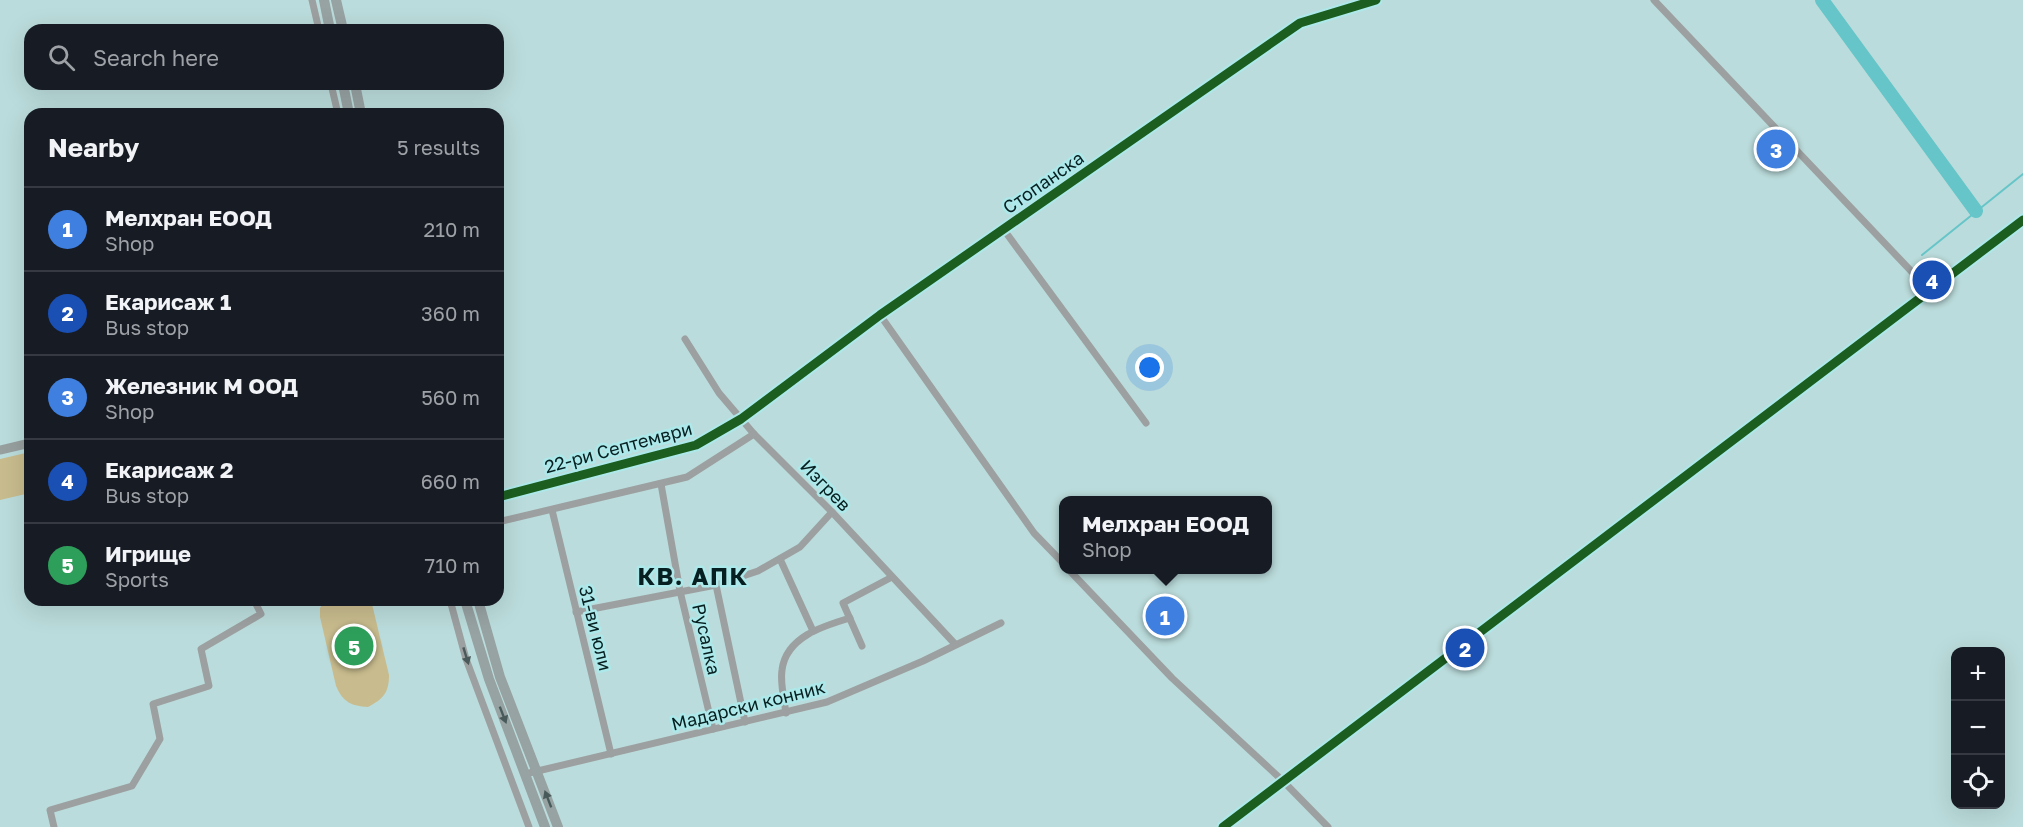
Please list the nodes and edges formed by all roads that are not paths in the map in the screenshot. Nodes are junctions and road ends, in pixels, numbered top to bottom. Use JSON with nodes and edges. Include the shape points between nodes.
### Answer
{"nodes":[{"id":1,"x":312,"y":0,"type":"edge"},
{"id":2,"x":324,"y":0,"type":"edge"},
{"id":3,"x":336,"y":0,"type":"edge"},
{"id":4,"x":1377,"y":0,"type":"edge"},
{"id":5,"x":1654,"y":0,"type":"edge"},
{"id":6,"x":318,"y":24,"type":"edge"},
{"id":7,"x":329,"y":24,"type":"edge"},
{"id":8,"x":342,"y":24,"type":"edge"},
{"id":9,"x":332,"y":90,"type":"edge"},
{"id":10,"x":344,"y":90,"type":"edge"},
{"id":11,"x":356,"y":90,"type":"edge"},
{"id":12,"x":337,"y":108,"type":"edge"},
{"id":13,"x":348,"y":108,"type":"edge"},
{"id":14,"x":361,"y":108,"type":"edge"},
{"id":15,"x":2023,"y":220,"type":"edge"},
{"id":16,"x":1004,"y":230,"type":"junction"},
{"id":17,"x":1930,"y":291,"type":"junction"},
{"id":18,"x":880,"y":315,"type":"junction"},
{"id":19,"x":685,"y":339,"type":"dead end"},
{"id":20,"x":741,"y":419,"type":"junction"},
{"id":21,"x":1146,"y":423,"type":"dead end"},
{"id":22,"x":754,"y":434,"type":"junction"},
{"id":23,"x":24,"y":444,"type":"edge"},
{"id":24,"x":0,"y":450,"type":"edge"},
{"id":25,"x":661,"y":484,"type":"junction"},
{"id":26,"x":504,"y":495,"type":"edge"},
{"id":27,"x":552,"y":510,"type":"junction"},
{"id":28,"x":832,"y":512,"type":"junction"},
{"id":29,"x":504,"y":521,"type":"edge"},
{"id":30,"x":780,"y":559,"type":"junction"},
{"id":31,"x":1059,"y":559,"type":"edge"},
{"id":32,"x":1073,"y":574,"type":"edge"},
{"id":33,"x":892,"y":577,"type":"junction"},
{"id":34,"x":716,"y":585,"type":"junction"},
{"id":35,"x":680,"y":591,"type":"junction"},
{"id":36,"x":257,"y":606,"type":"edge"},
{"id":37,"x":452,"y":606,"type":"edge"},
{"id":38,"x":467,"y":606,"type":"edge"},
{"id":39,"x":480,"y":606,"type":"edge"},
{"id":40,"x":576,"y":612,"type":"junction"},
{"id":41,"x":850,"y":618,"type":"junction"},
{"id":42,"x":1001,"y":623,"type":"dead end"},
{"id":43,"x":813,"y":632,"type":"junction"},
{"id":44,"x":955,"y":644,"type":"junction"},
{"id":45,"x":862,"y":646,"type":"dead end"},
{"id":46,"x":786,"y":713,"type":"junction"},
{"id":47,"x":745,"y":722,"type":"junction"},
{"id":48,"x":713,"y":729,"type":"junction"},
{"id":49,"x":611,"y":754,"type":"junction"},
{"id":50,"x":537,"y":771,"type":"junction"},
{"id":51,"x":525,"y":774,"type":"junction"},
{"id":52,"x":1283,"y":781,"type":"junction"},
{"id":53,"x":54,"y":827,"type":"edge"},
{"id":54,"x":529,"y":827,"type":"edge"},
{"id":55,"x":545,"y":827,"type":"edge"},
{"id":56,"x":558,"y":827,"type":"edge"},
{"id":57,"x":1223,"y":827,"type":"edge"},
{"id":58,"x":1328,"y":827,"type":"edge"}],
"edges":[{"from":1,"to":6,"type":"street"},
{"from":2,"to":7,"type":"main road"},
{"from":3,"to":8,"type":"main road"},
{"from":4,"to":16,"type":"street","name":"Стопанска","via":[[1299,22]]},
{"from":5,"to":17,"type":"street"},
{"from":9,"to":12,"type":"street"},
{"from":10,"to":13,"type":"main road"},
{"from":11,"to":14,"type":"main road"},
{"from":15,"to":17,"type":"street"},
{"from":16,"to":18,"type":"street","name":"Стопанска"},
{"from":16,"to":21,"type":"street"},
{"from":17,"to":52,"type":"street"},
{"from":18,"to":20,"type":"street","name":"Стопанска"},
{"from":18,"to":31,"type":"street","via":[[1034,533]]},
{"from":19,"to":20,"type":"street","name":"Изгрев","via":[[719,393]]},
{"from":20,"to":22,"type":"street","name":"Изгрев"},
{"from":20,"to":26,"type":"street","name":"22-ри Септември","via":[[696,445]]},
{"from":22,"to":25,"type":"street","via":[[687,477]]},
{"from":22,"to":28,"type":"street","name":"Изгрев"},
{"from":23,"to":24,"type":"main road"},
{"from":25,"to":27,"type":"street"},
{"from":25,"to":35,"type":"street","name":"Русалка"},
{"from":27,"to":29,"type":"street"},
{"from":27,"to":40,"type":"street","name":"31-ви юли"},
{"from":28,"to":30,"type":"street","via":[[801,547]]},
{"from":28,"to":33,"type":"street","name":"Изгрев"},
{"from":30,"to":34,"type":"street"},
{"from":30,"to":43,"type":"street"},
{"from":32,"to":52,"type":"street","via":[[1172,678]]},
{"from":33,"to":41,"type":"street","via":[[843,603]]},
{"from":33,"to":44,"type":"street","name":"Изгрев"},
{"from":34,"to":35,"type":"street"},
{"from":34,"to":47,"type":"street"},
{"from":35,"to":40,"type":"street"},
{"from":35,"to":48,"type":"street","name":"Русалка"},
{"from":36,"to":53,"type":"street","via":[[261,614],[201,649],[209,686],[153,704],[160,739],[132,786],[50,810]]},
{"from":37,"to":54,"type":"street","one_way":true,"via":[[466,659]]},
{"from":38,"to":51,"type":"main road","one_way":true},
{"from":39,"to":50,"type":"main road","via":[[500,677]]},
{"from":40,"to":49,"type":"street","name":"31-ви юли"},
{"from":41,"to":43,"type":"street"},
{"from":41,"to":45,"type":"street"},
{"from":42,"to":44,"type":"street","name":"Мадарски конник"},
{"from":43,"to":46,"type":"street","via":[[785,657],[781,671]]},
{"from":44,"to":46,"type":"street","name":"Мадарски конник","via":[[827,702]]},
{"from":46,"to":47,"type":"street","name":"Мадарски конник"},
{"from":47,"to":48,"type":"street","name":"Мадарски конник"},
{"from":48,"to":49,"type":"street","name":"Мадарски конник"},
{"from":49,"to":50,"type":"street","name":"Мадарски конник"},
{"from":50,"to":51,"type":"street","name":"Мадарски конник"},
{"from":56,"to":50,"type":"main road","one_way":true},
{"from":51,"to":55,"type":"main road"},
{"from":52,"to":57,"type":"street"},
{"from":52,"to":58,"type":"street"}]}
